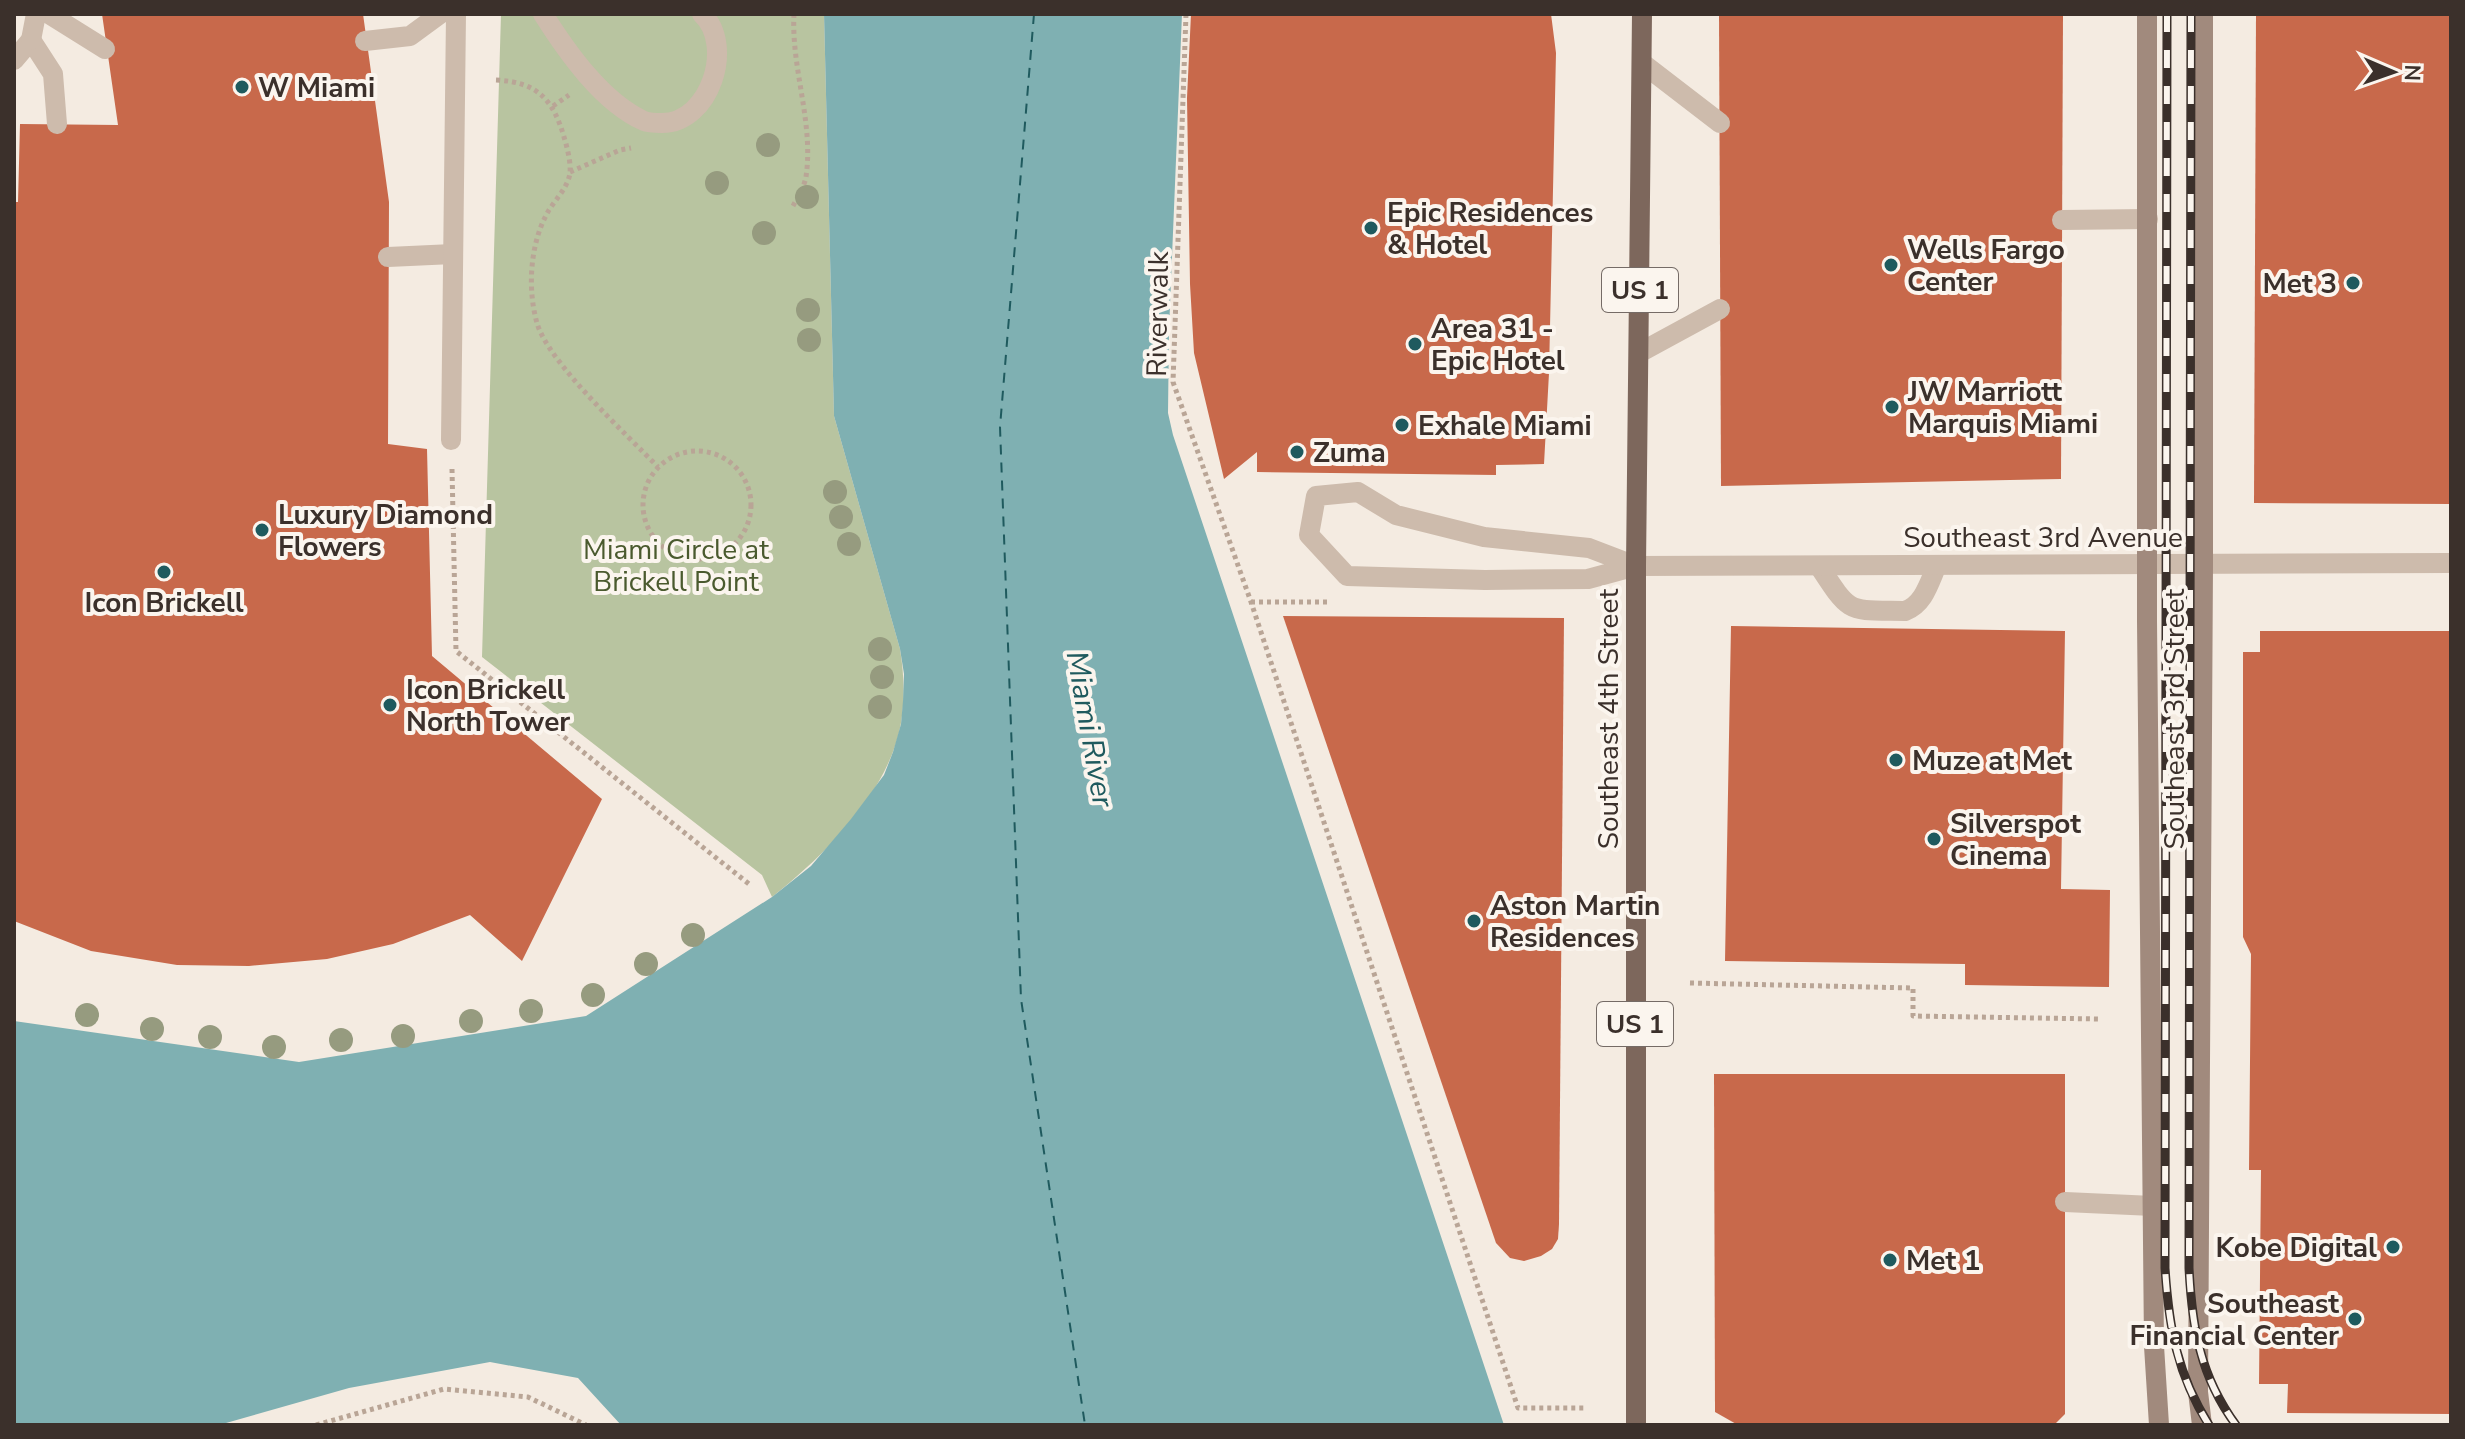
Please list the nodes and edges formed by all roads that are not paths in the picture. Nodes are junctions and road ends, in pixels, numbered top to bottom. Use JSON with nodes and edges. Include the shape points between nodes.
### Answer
{"nodes":[{"id":1,"x":36,"y":14,"type":"edge"},
{"id":2,"x":49,"y":14,"type":"edge"},
{"id":3,"x":440,"y":14,"type":"edge"},
{"id":4,"x":456,"y":14,"type":"edge"},
{"id":5,"x":543,"y":14,"type":"edge"},
{"id":6,"x":702,"y":14,"type":"edge"},
{"id":7,"x":1642,"y":14,"type":"edge"},
{"id":8,"x":2147,"y":14,"type":"edge"},
{"id":9,"x":2203,"y":14,"type":"edge"},
{"id":10,"x":31,"y":40,"type":"junction"},
{"id":11,"x":365,"y":41,"type":"dead end"},
{"id":12,"x":105,"y":49,"type":"dead end"},
{"id":13,"x":14,"y":60,"type":"edge"},
{"id":14,"x":1642,"y":63,"type":"junction"},
{"id":15,"x":1720,"y":123,"type":"dead end"},
{"id":16,"x":57,"y":124,"type":"dead end"},
{"id":17,"x":2148,"y":219,"type":"junction"},
{"id":18,"x":2062,"y":220,"type":"dead end"},
{"id":19,"x":453,"y":254,"type":"junction"},
{"id":20,"x":388,"y":257,"type":"dead end"},
{"id":21,"x":1720,"y":309,"type":"dead end"},
{"id":22,"x":1639,"y":353,"type":"junction"},
{"id":23,"x":451,"y":440,"type":"road end"},
{"id":24,"x":2451,"y":563,"type":"edge"},
{"id":25,"x":1937,"y":565,"type":"junction"},
{"id":26,"x":2147,"y":565,"type":"junction"},
{"id":27,"x":2203,"y":565,"type":"junction"},
{"id":28,"x":1636,"y":566,"type":"junction"},
{"id":29,"x":1819,"y":566,"type":"junction"},
{"id":30,"x":2065,"y":1202,"type":"dead end"},
{"id":31,"x":2153,"y":1206,"type":"junction"},
{"id":32,"x":1636,"y":1425,"type":"edge"},
{"id":33,"x":2159,"y":1425,"type":"edge"},
{"id":34,"x":2202,"y":1425,"type":"edge"}],
"edges":[{"from":1,"to":10,"type":"street"},
{"from":2,"to":12,"type":"street"},
{"from":3,"to":11,"type":"street","via":[[410,36]]},
{"from":4,"to":19,"type":"street"},
{"from":5,"to":6,"type":"street","via":[[570,57],[614,100],[646,122],[674,123],[698,109],[715,79],[716,43]]},
{"from":7,"to":14,"type":"main road","name":"Southeast 4th Street","number":"US 1"},
{"from":8,"to":17,"type":"street","name":"Southeast 3rd Street"},
{"from":9,"to":27,"type":"street","name":"Southeast 3rd Street"},
{"from":10,"to":13,"type":"street"},
{"from":10,"to":16,"type":"street","via":[[53,74]]},
{"from":14,"to":15,"type":"street"},
{"from":14,"to":22,"type":"main road","name":"Southeast 4th Street","number":"US 1"},
{"from":17,"to":18,"type":"street"},
{"from":17,"to":26,"type":"street","name":"Southeast 3rd Street"},
{"from":19,"to":20,"type":"street"},
{"from":19,"to":23,"type":"street"},
{"from":21,"to":22,"type":"street"},
{"from":22,"to":28,"type":"main road","name":"Southeast 4th Street","number":"US 1"},
{"from":24,"to":27,"type":"street","name":"Southeast 3rd Avenue"},
{"from":25,"to":26,"type":"street","name":"Southeast 3rd Avenue"},
{"from":25,"to":29,"type":"street","name":"Southeast 3rd Avenue"},
{"from":25,"to":29,"type":"street","via":[[1923,597],[1905,611],[1853,608]]},
{"from":26,"to":27,"type":"street","name":"Southeast 3rd Avenue"},
{"from":26,"to":31,"type":"street","name":"Southeast 3rd Street"},
{"from":27,"to":34,"type":"street","name":"Southeast 3rd Street","via":[[2198,1376]]},
{"from":28,"to":28,"type":"street","via":[[1589,548],[1484,537],[1396,515],[1358,492],[1316,496],[1309,535],[1347,576],[1588,579]]},
{"from":28,"to":29,"type":"street","name":"Southeast 3rd Avenue"},
{"from":28,"to":32,"type":"main road","name":"Southeast 4th Street","number":"US 1"},
{"from":30,"to":31,"type":"street"},
{"from":31,"to":33,"type":"street","name":"Southeast 3rd Street"}]}
